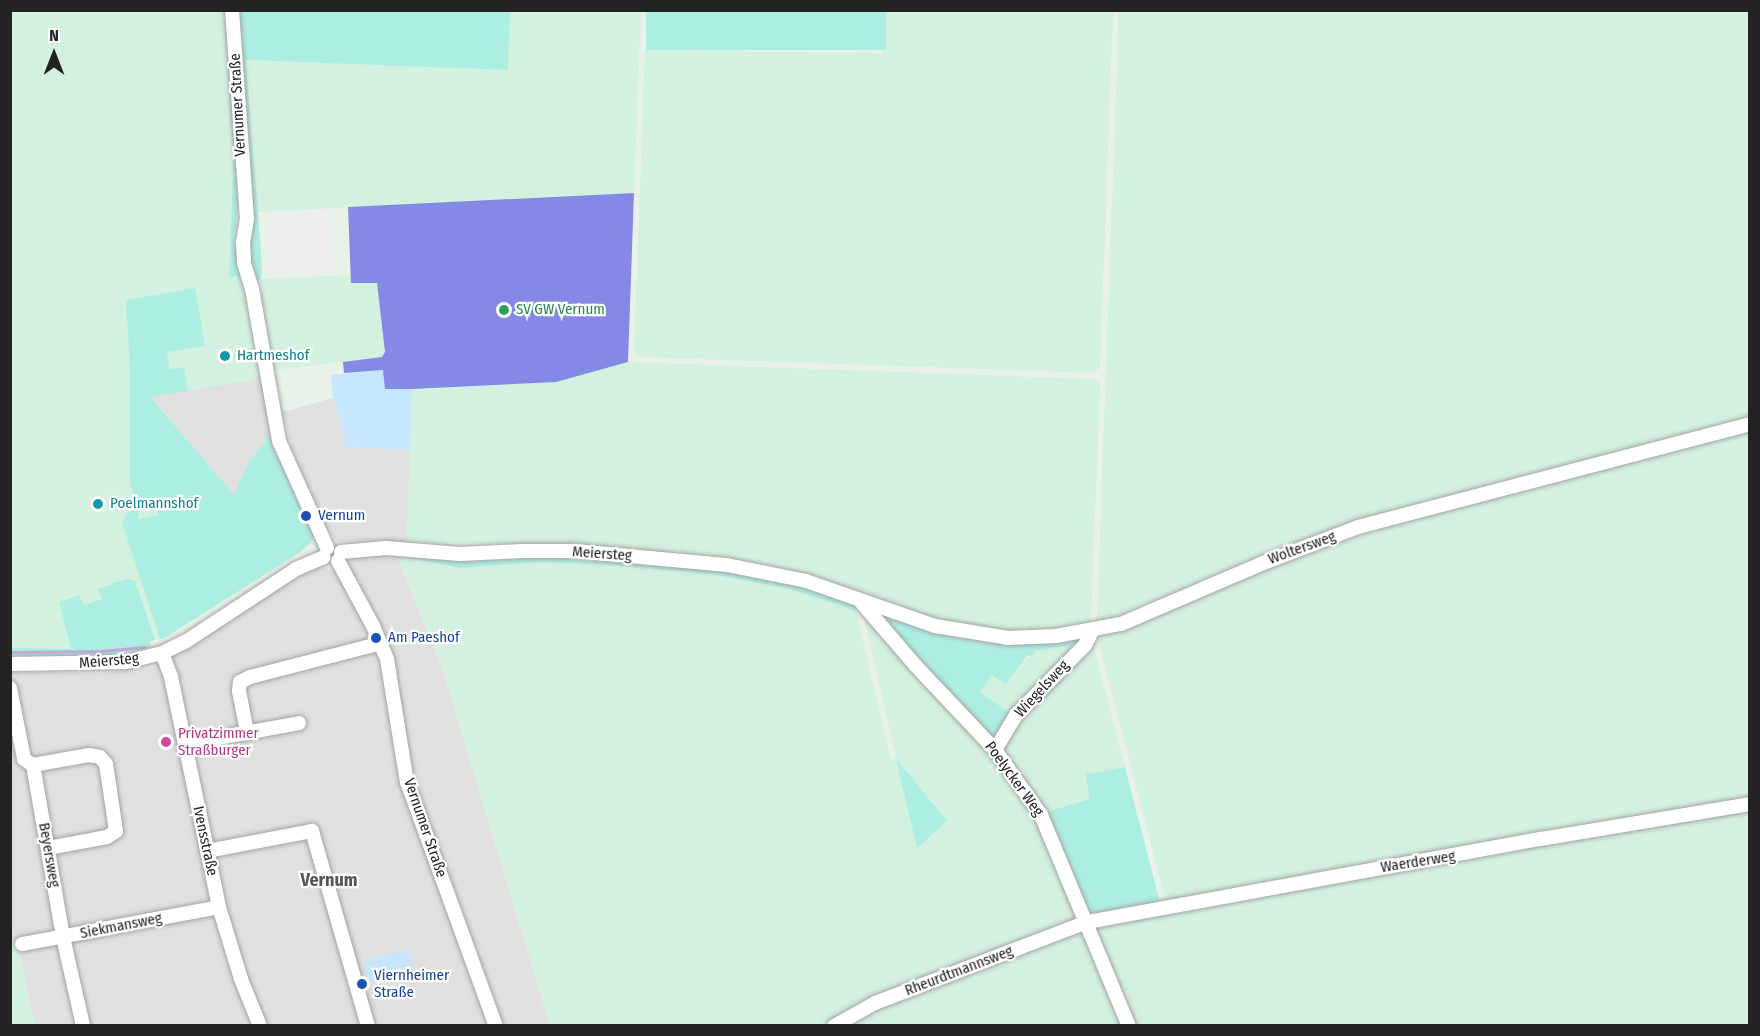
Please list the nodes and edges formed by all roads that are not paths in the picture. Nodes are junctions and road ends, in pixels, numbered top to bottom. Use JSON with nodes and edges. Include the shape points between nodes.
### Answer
{"nodes":[{"id":1,"x":232,"y":10,"type":"edge"},
{"id":2,"x":1749,"y":424,"type":"edge"},
{"id":3,"x":332,"y":554,"type":"junction"},
{"id":4,"x":859,"y":600,"type":"junction"},
{"id":5,"x":1092,"y":631,"type":"junction"},
{"id":6,"x":381,"y":643,"type":"junction"},
{"id":7,"x":162,"y":653,"type":"junction"},
{"id":8,"x":10,"y":664,"type":"edge"},
{"id":9,"x":10,"y":688,"type":"edge"},
{"id":10,"x":299,"y":723,"type":"dead end"},
{"id":11,"x":247,"y":732,"type":"junction"},
{"id":12,"x":185,"y":744,"type":"junction"},
{"id":13,"x":995,"y":750,"type":"junction"},
{"id":14,"x":33,"y":765,"type":"junction"},
{"id":15,"x":1749,"y":804,"type":"edge"},
{"id":16,"x":49,"y":848,"type":"junction"},
{"id":17,"x":207,"y":851,"type":"junction"},
{"id":18,"x":219,"y":907,"type":"junction"},
{"id":19,"x":1087,"y":922,"type":"junction"},
{"id":20,"x":63,"y":937,"type":"junction"},
{"id":21,"x":22,"y":944,"type":"dead end"},
{"id":22,"x":83,"y":1026,"type":"edge"},
{"id":23,"x":260,"y":1026,"type":"edge"},
{"id":24,"x":368,"y":1026,"type":"edge"},
{"id":25,"x":496,"y":1026,"type":"edge"},
{"id":26,"x":834,"y":1026,"type":"edge"},
{"id":27,"x":1129,"y":1026,"type":"edge"}],
"edges":[{"from":1,"to":3,"type":"street","name":"Vernumer Straße","via":[[244,199],[237,250],[252,289],[279,441]]},
{"from":2,"to":5,"type":"street","name":"Woltersweg","via":[[1358,527],[1121,624]]},
{"from":3,"to":4,"type":"street","name":"Meiersteg","via":[[386,548],[460,555],[575,551],[757,569]]},
{"from":3,"to":6,"type":"street","name":"Vernumer Straße"},
{"from":3,"to":7,"type":"street","name":"Meiersteg","via":[[296,569]]},
{"from":4,"to":5,"type":"street","name":"Woltersweg","via":[[935,626],[974,634],[1008,638]]},
{"from":4,"to":13,"type":"street","name":"Poelycker Weg"},
{"from":5,"to":13,"type":"street","name":"Wiegelsweg","via":[[1085,645],[1016,715]]},
{"from":6,"to":11,"type":"street","via":[[240,682]]},
{"from":6,"to":25,"type":"street","name":"Vernumer Straße","via":[[392,679],[407,782]]},
{"from":7,"to":8,"type":"street","name":"Meiersteg","via":[[126,662]]},
{"from":7,"to":12,"type":"street","name":"Ivensstraße"},
{"from":9,"to":14,"type":"street","name":"Beyersweg","via":[[24,759]]},
{"from":10,"to":11,"type":"street"},
{"from":11,"to":12,"type":"street"},
{"from":12,"to":17,"type":"street","name":"Ivensstraße"},
{"from":13,"to":19,"type":"street","name":"Poelycker Weg","via":[[1041,815]]},
{"from":14,"to":16,"type":"street","name":"Beyersweg"},
{"from":14,"to":16,"type":"street","via":[[89,755],[100,756],[106,764],[116,831],[107,837]]},
{"from":15,"to":19,"type":"street","name":"Waerderweg","via":[[1541,838]]},
{"from":16,"to":20,"type":"street","name":"Beyersweg"},
{"from":17,"to":18,"type":"street","name":"Ivensstraße"},
{"from":17,"to":24,"type":"street","via":[[312,831]]},
{"from":18,"to":20,"type":"street","name":"Siekmansweg"},
{"from":18,"to":23,"type":"street","name":"Ivensstraße"},
{"from":19,"to":26,"type":"street","name":"Rheurdtmannsweg","via":[[875,1004]]},
{"from":19,"to":27,"type":"street","name":"Poelycker Weg"},
{"from":20,"to":21,"type":"street","name":"Siekmansweg"},
{"from":20,"to":22,"type":"street","name":"Beyersweg"}]}
